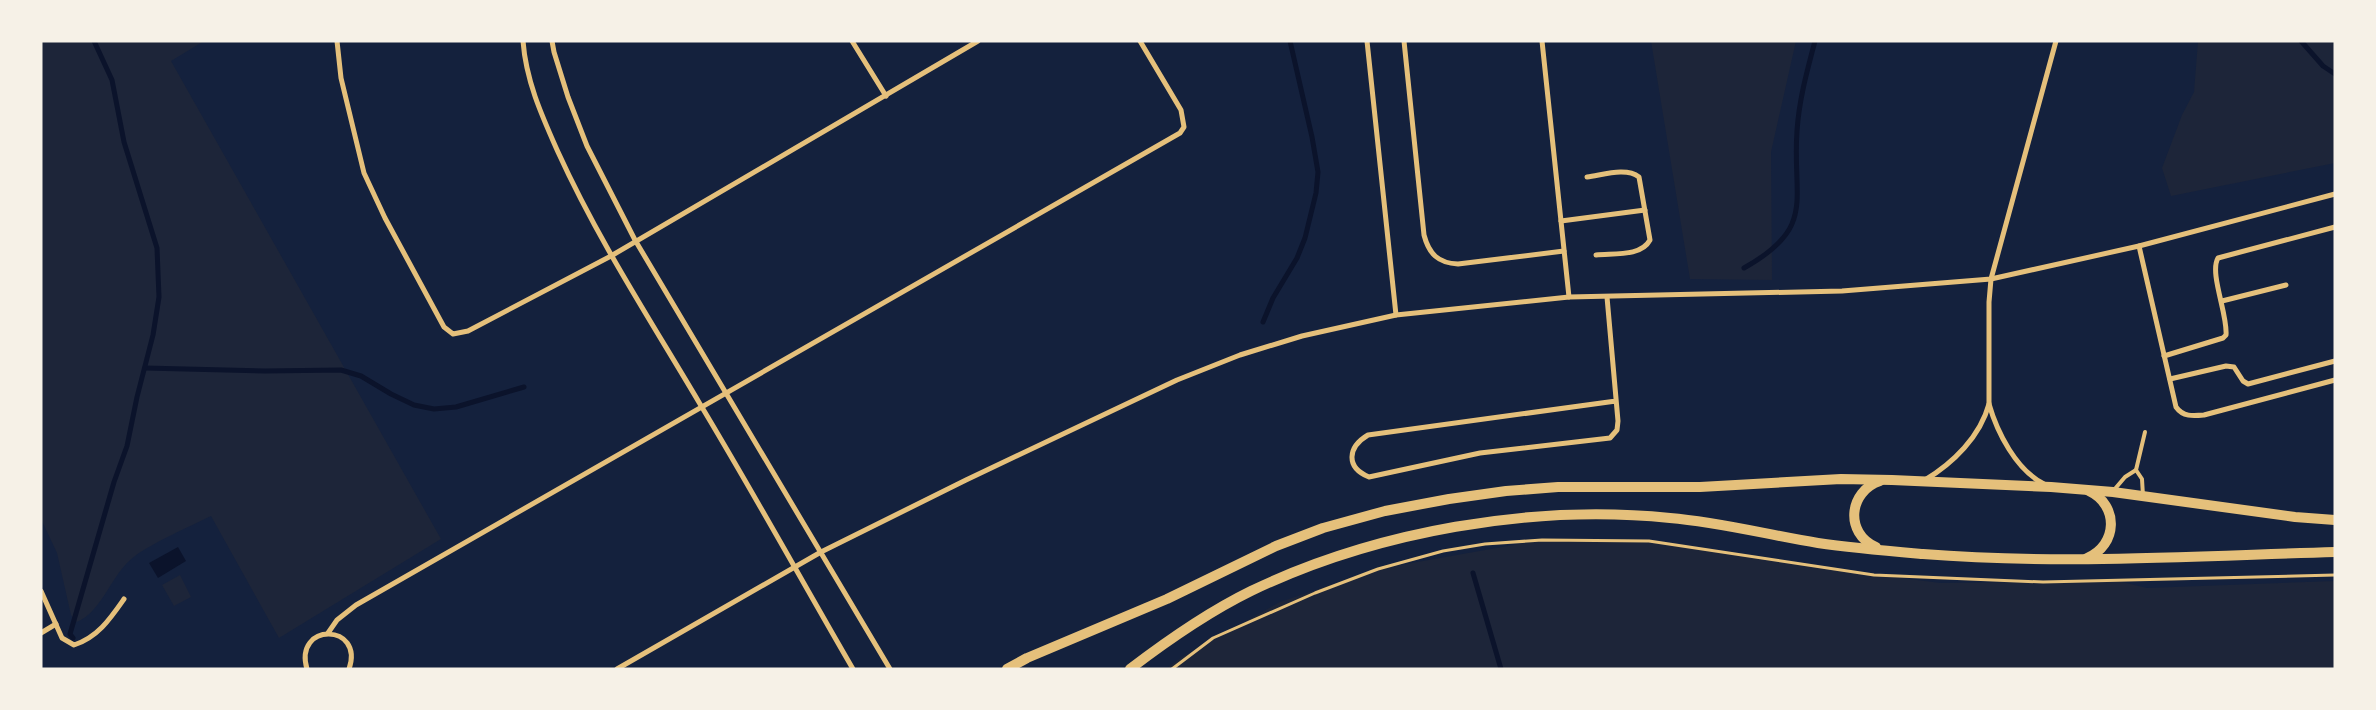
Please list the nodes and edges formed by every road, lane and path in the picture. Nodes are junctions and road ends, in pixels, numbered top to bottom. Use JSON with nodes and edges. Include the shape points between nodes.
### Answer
{"nodes":[{"id":1,"x":337,"y":41,"type":"edge"},
{"id":2,"x":523,"y":41,"type":"edge"},
{"id":3,"x":552,"y":41,"type":"edge"},
{"id":4,"x":852,"y":41,"type":"edge"},
{"id":5,"x":978,"y":41,"type":"edge"},
{"id":6,"x":1140,"y":41,"type":"edge"},
{"id":7,"x":1367,"y":41,"type":"edge"},
{"id":8,"x":1404,"y":41,"type":"edge"},
{"id":9,"x":1542,"y":41,"type":"edge"},
{"id":10,"x":2056,"y":41,"type":"edge"},
{"id":11,"x":886,"y":96,"type":"junction"},
{"id":12,"x":1587,"y":177,"type":"dead end"},
{"id":13,"x":2335,"y":194,"type":"edge"},
{"id":14,"x":1644,"y":210,"type":"junction"},
{"id":15,"x":1561,"y":221,"type":"junction"},
{"id":16,"x":2335,"y":227,"type":"edge"},
{"id":17,"x":635,"y":240,"type":"junction"},
{"id":18,"x":2139,"y":246,"type":"junction"},
{"id":19,"x":1564,"y":252,"type":"junction"},
{"id":20,"x":1596,"y":255,"type":"dead end"},
{"id":21,"x":611,"y":256,"type":"junction"},
{"id":22,"x":1991,"y":279,"type":"junction"},
{"id":23,"x":2286,"y":285,"type":"dead end"},
{"id":24,"x":1570,"y":297,"type":"junction"},
{"id":25,"x":1607,"y":297,"type":"junction"},
{"id":26,"x":2222,"y":301,"type":"junction"},
{"id":27,"x":1396,"y":315,"type":"junction"},
{"id":28,"x":2164,"y":356,"type":"junction"},
{"id":29,"x":2335,"y":361,"type":"edge"},
{"id":30,"x":2170,"y":379,"type":"junction"},
{"id":31,"x":2335,"y":380,"type":"edge"},
{"id":32,"x":727,"y":392,"type":"junction"},
{"id":33,"x":1616,"y":401,"type":"junction"},
{"id":34,"x":1989,"y":404,"type":"junction"},
{"id":35,"x":701,"y":406,"type":"junction"},
{"id":36,"x":2145,"y":432,"type":"dead end"},
{"id":37,"x":2136,"y":470,"type":"junction"},
{"id":38,"x":1892,"y":480,"type":"junction"},
{"id":39,"x":1923,"y":481,"type":"junction"},
{"id":40,"x":2051,"y":487,"type":"junction"},
{"id":41,"x":2078,"y":489,"type":"junction"},
{"id":42,"x":2112,"y":492,"type":"junction"},
{"id":43,"x":2143,"y":496,"type":"junction"},
{"id":44,"x":2335,"y":520,"type":"edge"},
{"id":45,"x":1884,"y":550,"type":"junction"},
{"id":46,"x":822,"y":552,"type":"junction"},
{"id":47,"x":2335,"y":552,"type":"edge"},
{"id":48,"x":2074,"y":560,"type":"junction"},
{"id":49,"x":795,"y":568,"type":"junction"},
{"id":50,"x":2335,"y":575,"type":"edge"},
{"id":51,"x":41,"y":591,"type":"edge"},
{"id":52,"x":124,"y":599,"type":"dead end"},
{"id":53,"x":56,"y":624,"type":"junction"},
{"id":54,"x":41,"y":633,"type":"edge"},
{"id":55,"x":328,"y":633,"type":"junction"},
{"id":56,"x":307,"y":669,"type":"edge"},
{"id":57,"x":349,"y":669,"type":"edge"},
{"id":58,"x":617,"y":669,"type":"edge"},
{"id":59,"x":853,"y":669,"type":"edge"},
{"id":60,"x":890,"y":669,"type":"edge"},
{"id":61,"x":1006,"y":669,"type":"edge"},
{"id":62,"x":1130,"y":669,"type":"edge"},
{"id":63,"x":1172,"y":669,"type":"edge"}],
"edges":[{"from":1,"to":21,"type":"street","via":[[341,78],[364,173],[385,218],[449,332],[459,334],[468,331]]},
{"from":2,"to":21,"type":"street","via":[[524,61],[535,99],[573,184]]},
{"from":3,"to":17,"type":"street","via":[[568,97],[587,146]]},
{"from":4,"to":11,"type":"street"},
{"from":5,"to":11,"type":"street"},
{"from":6,"to":32,"type":"street","via":[[1180,110],[1184,126],[1180,133]]},
{"from":7,"to":27,"type":"street"},
{"from":8,"to":19,"type":"street","via":[[1428,250],[1447,264]]},
{"from":9,"to":15,"type":"street"},
{"from":10,"to":22,"type":"street"},
{"from":11,"to":17,"type":"street"},
{"from":12,"to":14,"type":"street","via":[[1633,172],[1639,177]]},
{"from":13,"to":18,"type":"street"},
{"from":14,"to":15,"type":"street"},
{"from":14,"to":20,"type":"street","via":[[1650,240],[1646,247],[1638,252]]},
{"from":15,"to":19,"type":"street"},
{"from":16,"to":26,"type":"street","via":[[2218,258],[2215,268]]},
{"from":17,"to":21,"type":"street"},
{"from":17,"to":32,"type":"street"},
{"from":18,"to":22,"type":"street"},
{"from":18,"to":28,"type":"street"},
{"from":19,"to":24,"type":"street"},
{"from":21,"to":35,"type":"street"},
{"from":22,"to":25,"type":"street","via":[[1842,291]]},
{"from":22,"to":34,"type":"street"},
{"from":23,"to":26,"type":"street"},
{"from":24,"to":25,"type":"street"},
{"from":24,"to":27,"type":"street"},
{"from":25,"to":33,"type":"street"},
{"from":26,"to":28,"type":"street","via":[[2226,324],[2223,338]]},
{"from":27,"to":46,"type":"street","via":[[1302,336],[1240,355],[1177,380]]},
{"from":28,"to":30,"type":"street"},
{"from":29,"to":30,"type":"street","via":[[2248,384],[2234,367],[2226,366]]},
{"from":30,"to":31,"type":"street","via":[[2176,407],[2193,416]]},
{"from":32,"to":35,"type":"street"},
{"from":32,"to":46,"type":"street"},
{"from":33,"to":33,"type":"street","via":[[1617,430],[1610,438],[1598,441],[1480,453],[1369,477],[1354,467],[1351,455],[1356,442],[1368,435]]},
{"from":34,"to":39,"type":"street","via":[[1982,421],[1959,454]]},
{"from":34,"to":40,"type":"street","via":[[1997,427],[2014,456],[2034,478]]},
{"from":35,"to":49,"type":"street"},
{"from":35,"to":55,"type":"street","via":[[356,605],[337,620]]},
{"from":36,"to":37,"type":"lane"},
{"from":37,"to":42,"type":"lane"},
{"from":37,"to":43,"type":"lane","via":[[2142,478]]},
{"from":38,"to":39,"type":"main road"},
{"from":38,"to":45,"type":"main road","via":[[1874,483],[1867,488],[1854,509],[1858,533],[1873,546]]},
{"from":38,"to":61,"type":"main road","via":[[1841,479],[1700,487],[1533,488],[1478,494],[1385,511],[1323,528],[1276,546],[1167,599]]},
{"from":39,"to":40,"type":"main road"},
{"from":40,"to":41,"type":"main road"},
{"from":41,"to":42,"type":"main road"},
{"from":41,"to":48,"type":"main road","via":[[2090,491],[2107,505],[2112,527],[2110,537],[2095,554]]},
{"from":42,"to":43,"type":"main road"},
{"from":43,"to":44,"type":"main road"},
{"from":45,"to":48,"type":"main road"},
{"from":45,"to":62,"type":"main road","via":[[1652,516],[1586,514],[1488,522],[1359,550],[1283,576],[1216,610]]},
{"from":46,"to":49,"type":"street"},
{"from":46,"to":60,"type":"street"},
{"from":47,"to":48,"type":"main road"},
{"from":49,"to":58,"type":"street"},
{"from":49,"to":59,"type":"street"},
{"from":50,"to":63,"type":"path","via":[[2043,582],[1874,575],[1649,540],[1542,540],[1485,544],[1443,551],[1378,569],[1316,593],[1213,638]]},
{"from":51,"to":53,"type":"street"},
{"from":52,"to":53,"type":"street","via":[[103,628],[87,640],[74,644],[62,638]]},
{"from":53,"to":54,"type":"street"},
{"from":55,"to":56,"type":"street","via":[[319,635],[306,649]]},
{"from":55,"to":57,"type":"street","via":[[346,641],[351,650]]}]}
